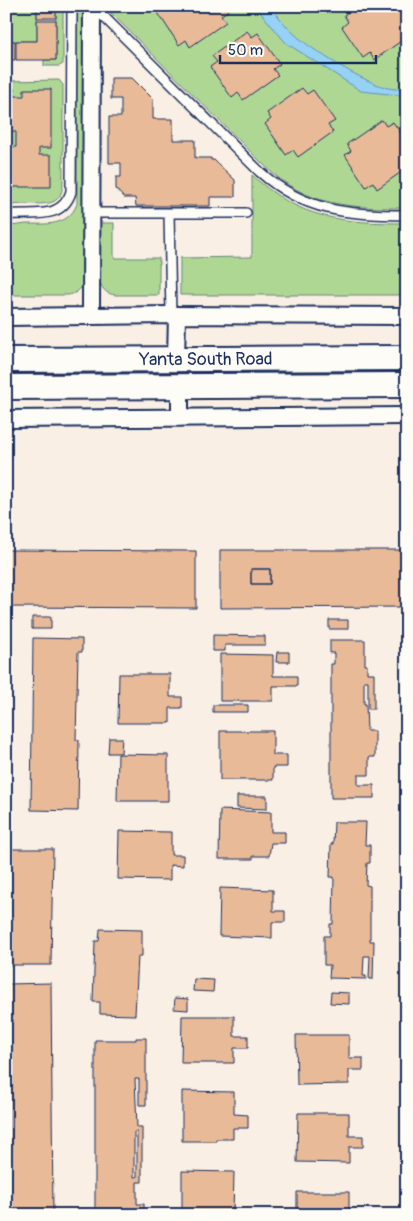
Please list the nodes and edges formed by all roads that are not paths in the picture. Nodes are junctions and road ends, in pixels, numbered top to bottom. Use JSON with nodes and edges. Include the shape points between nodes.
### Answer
{"nodes":[{"id":1,"x":72,"y":6,"type":"edge"},
{"id":2,"x":92,"y":6,"type":"edge"},
{"id":3,"x":91,"y":213,"type":"junction"},
{"id":4,"x":169,"y":213,"type":"junction"},
{"id":5,"x":246,"y":213,"type":"dead end"},
{"id":6,"x":6,"y":215,"type":"edge"},
{"id":7,"x":407,"y":215,"type":"edge"},
{"id":8,"x":174,"y":315,"type":"junction"},
{"id":9,"x":91,"y":316,"type":"junction"},
{"id":10,"x":407,"y":316,"type":"edge"},
{"id":11,"x":6,"y":317,"type":"edge"},
{"id":12,"x":407,"y":358,"type":"edge"},
{"id":13,"x":176,"y":359,"type":"junction"},
{"id":14,"x":6,"y":360,"type":"edge"},
{"id":15,"x":407,"y":385,"type":"edge"},
{"id":16,"x":6,"y":386,"type":"edge"},
{"id":17,"x":180,"y":386,"type":"junction"},
{"id":18,"x":407,"y":416,"type":"edge"},
{"id":19,"x":180,"y":418,"type":"junction"},
{"id":20,"x":6,"y":419,"type":"edge"}],
"edges":[{"from":1,"to":6,"type":"lane","via":[[71,192],[65,205],[55,211]]},
{"from":2,"to":3,"type":"street"},
{"from":2,"to":7,"type":"lane","via":[[281,189],[312,205],[342,213]]},
{"from":3,"to":4,"type":"lane"},
{"from":3,"to":9,"type":"street"},
{"from":4,"to":5,"type":"lane"},
{"from":4,"to":8,"type":"lane"},
{"from":8,"to":9,"type":"street"},
{"from":8,"to":10,"type":"street"},
{"from":8,"to":13,"type":"street"},
{"from":9,"to":11,"type":"street"},
{"from":12,"to":13,"type":"main road","name":"Yanta South Road"},
{"from":13,"to":14,"type":"main road","name":"Yanta South Road"},
{"from":15,"to":17,"type":"main road","name":"Yanta South Road"},
{"from":16,"to":17,"type":"main road","name":"Yanta South Road"},
{"from":17,"to":19,"type":"street"},
{"from":18,"to":19,"type":"street"},
{"from":19,"to":20,"type":"street"}]}
